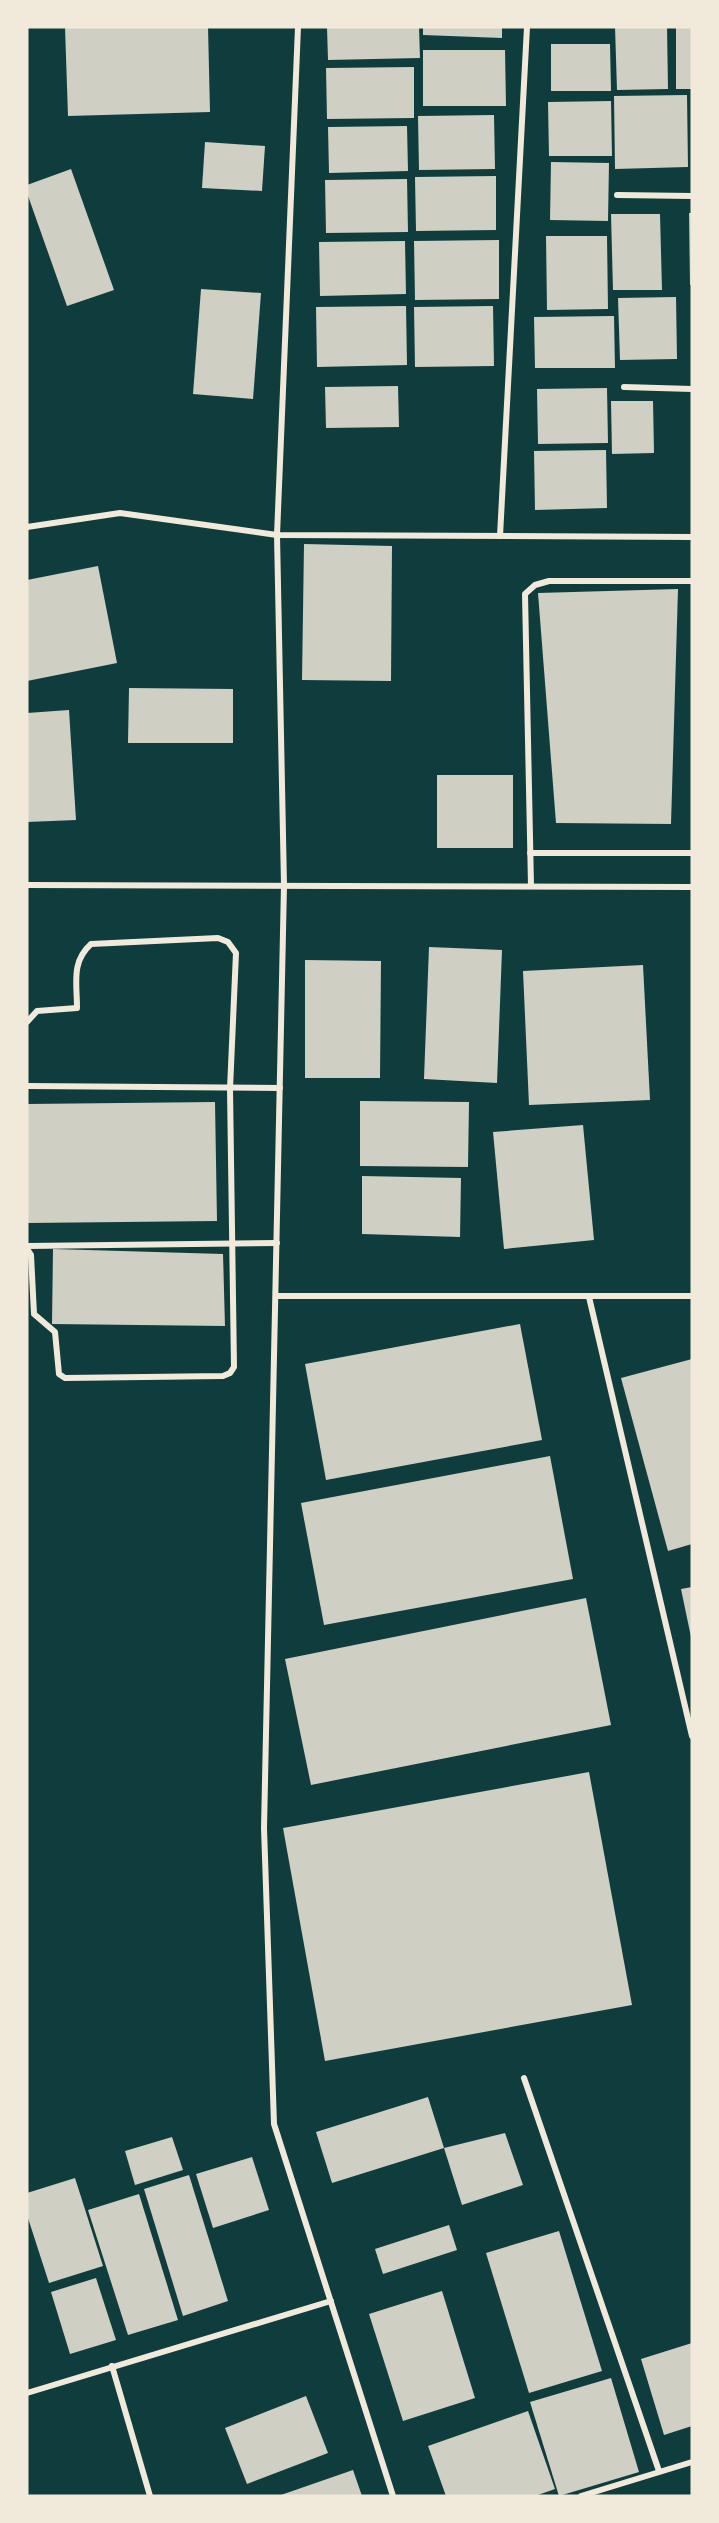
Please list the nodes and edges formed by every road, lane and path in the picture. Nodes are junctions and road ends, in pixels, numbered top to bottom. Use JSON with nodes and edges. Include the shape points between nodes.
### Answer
{"nodes":[{"id":1,"x":298,"y":27,"type":"edge"},
{"id":2,"x":527,"y":27,"type":"edge"},
{"id":3,"x":617,"y":195,"type":"dead end"},
{"id":4,"x":692,"y":196,"type":"edge"},
{"id":5,"x":624,"y":387,"type":"dead end"},
{"id":6,"x":692,"y":389,"type":"edge"},
{"id":7,"x":27,"y":527,"type":"edge"},
{"id":8,"x":277,"y":535,"type":"junction"},
{"id":9,"x":500,"y":536,"type":"junction"},
{"id":10,"x":692,"y":537,"type":"edge"},
{"id":11,"x":692,"y":581,"type":"edge"},
{"id":12,"x":530,"y":853,"type":"junction"},
{"id":13,"x":692,"y":853,"type":"edge"},
{"id":14,"x":27,"y":885,"type":"edge"},
{"id":15,"x":284,"y":885,"type":"junction"},
{"id":16,"x":531,"y":886,"type":"junction"},
{"id":17,"x":692,"y":887,"type":"edge"},
{"id":18,"x":27,"y":1022,"type":"edge"},
{"id":19,"x":27,"y":1086,"type":"edge"},
{"id":20,"x":280,"y":1088,"type":"junction"},
{"id":21,"x":231,"y":1089,"type":"junction"},
{"id":22,"x":277,"y":1243,"type":"junction"},
{"id":23,"x":232,"y":1244,"type":"junction"},
{"id":24,"x":27,"y":1247,"type":"edge"},
{"id":25,"x":276,"y":1296,"type":"junction"},
{"id":26,"x":692,"y":1296,"type":"edge"},
{"id":27,"x":589,"y":1297,"type":"junction"},
{"id":28,"x":692,"y":1736,"type":"edge"},
{"id":29,"x":524,"y":2079,"type":"dead end"},
{"id":30,"x":331,"y":2301,"type":"junction"},
{"id":31,"x":112,"y":2366,"type":"junction"},
{"id":32,"x":27,"y":2393,"type":"edge"},
{"id":33,"x":692,"y":2462,"type":"edge"},
{"id":34,"x":659,"y":2471,"type":"junction"},
{"id":35,"x":150,"y":2496,"type":"edge"},
{"id":36,"x":393,"y":2496,"type":"edge"},
{"id":37,"x":581,"y":2496,"type":"edge"}],
"edges":[{"from":1,"to":8,"type":"street"},
{"from":2,"to":9,"type":"street"},
{"from":3,"to":4,"type":"street"},
{"from":5,"to":6,"type":"street"},
{"from":7,"to":8,"type":"street","via":[[120,513]]},
{"from":8,"to":9,"type":"street"},
{"from":8,"to":15,"type":"street"},
{"from":9,"to":10,"type":"street"},
{"from":11,"to":12,"type":"street","via":[[549,581],[535,585],[525,594]]},
{"from":12,"to":13,"type":"street"},
{"from":12,"to":16,"type":"street"},
{"from":14,"to":15,"type":"street"},
{"from":15,"to":16,"type":"street"},
{"from":15,"to":20,"type":"street"},
{"from":16,"to":17,"type":"street"},
{"from":18,"to":21,"type":"street","via":[[37,1011],[77,1008],[77,964],[91,944],[218,938],[228,942],[236,953]]},
{"from":19,"to":21,"type":"street"},
{"from":20,"to":21,"type":"street"},
{"from":20,"to":22,"type":"street"},
{"from":21,"to":23,"type":"street"},
{"from":22,"to":23,"type":"street"},
{"from":22,"to":25,"type":"street"},
{"from":23,"to":24,"type":"street"},
{"from":23,"to":24,"type":"street","via":[[234,1367],[230,1374],[211,1376],[65,1378],[59,1374],[55,1332],[34,1314],[32,1255]]},
{"from":25,"to":27,"type":"street"},
{"from":25,"to":30,"type":"street","via":[[264,1828],[274,2124]]},
{"from":26,"to":27,"type":"street"},
{"from":27,"to":28,"type":"street"},
{"from":29,"to":34,"type":"street"},
{"from":30,"to":31,"type":"street"},
{"from":30,"to":36,"type":"street"},
{"from":31,"to":32,"type":"street"},
{"from":31,"to":35,"type":"street"},
{"from":33,"to":34,"type":"street"},
{"from":34,"to":37,"type":"street"}]}
